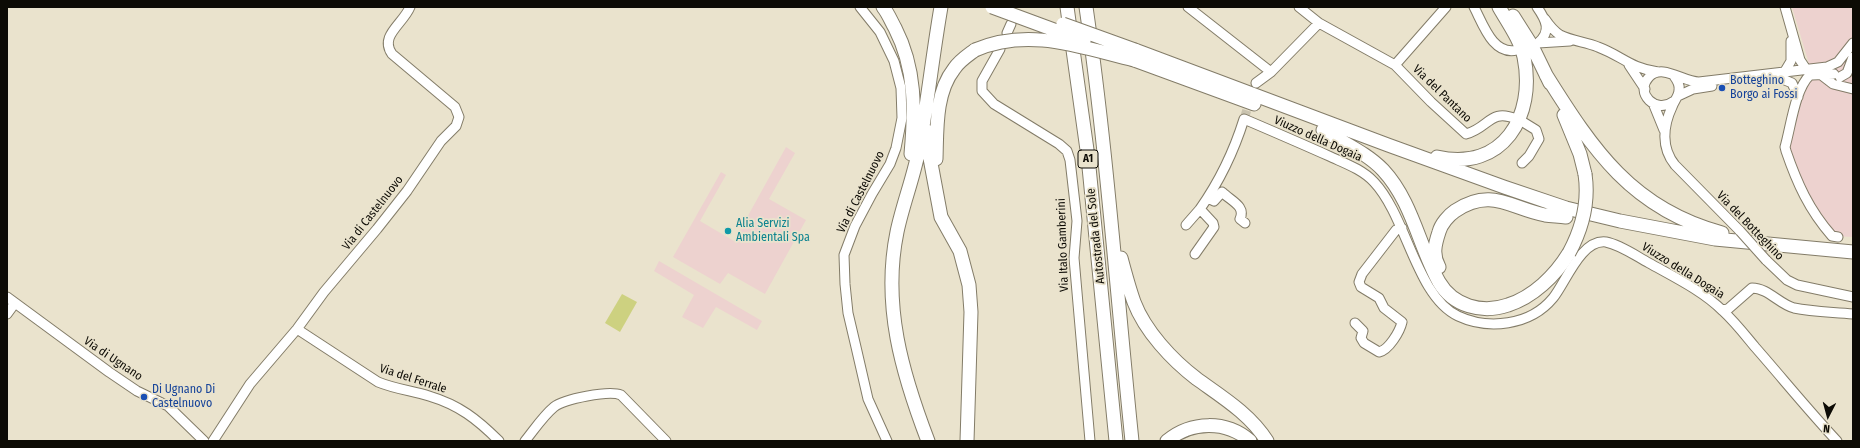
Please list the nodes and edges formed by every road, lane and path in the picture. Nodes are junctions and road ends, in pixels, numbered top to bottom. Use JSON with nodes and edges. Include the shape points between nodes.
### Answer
{"nodes":[{"id":1,"x":410,"y":7,"type":"edge"},
{"id":2,"x":860,"y":7,"type":"edge"},
{"id":3,"x":941,"y":7,"type":"edge"},
{"id":4,"x":946,"y":7,"type":"edge"},
{"id":5,"x":992,"y":7,"type":"edge"},
{"id":6,"x":1018,"y":7,"type":"edge"},
{"id":7,"x":1067,"y":7,"type":"edge"},
{"id":8,"x":1086,"y":7,"type":"edge"},
{"id":9,"x":1188,"y":7,"type":"edge"},
{"id":10,"x":1299,"y":7,"type":"edge"},
{"id":11,"x":1446,"y":7,"type":"edge"},
{"id":12,"x":1474,"y":7,"type":"edge"},
{"id":13,"x":1499,"y":7,"type":"edge"},
{"id":14,"x":1509,"y":7,"type":"edge"},
{"id":15,"x":1537,"y":7,"type":"edge"},
{"id":16,"x":1785,"y":7,"type":"edge"},
{"id":17,"x":884,"y":9,"type":"edge"},
{"id":18,"x":1545,"y":19,"type":"junction"},
{"id":19,"x":1319,"y":23,"type":"junction"},
{"id":20,"x":1511,"y":26,"type":"junction"},
{"id":21,"x":1792,"y":34,"type":"junction"},
{"id":22,"x":1576,"y":41,"type":"junction"},
{"id":23,"x":1853,"y":43,"type":"edge"},
{"id":24,"x":1000,"y":49,"type":"dead end"},
{"id":25,"x":1517,"y":50,"type":"dead end"},
{"id":26,"x":1134,"y":55,"type":"junction"},
{"id":27,"x":1853,"y":57,"type":"edge"},
{"id":28,"x":1837,"y":63,"type":"junction"},
{"id":29,"x":1629,"y":64,"type":"junction"},
{"id":30,"x":1395,"y":65,"type":"junction"},
{"id":31,"x":1271,"y":72,"type":"junction"},
{"id":32,"x":1658,"y":72,"type":"junction"},
{"id":33,"x":1812,"y":73,"type":"junction"},
{"id":34,"x":1783,"y":74,"type":"junction"},
{"id":35,"x":1845,"y":74,"type":"edge"},
{"id":36,"x":1546,"y":75,"type":"junction"},
{"id":37,"x":1674,"y":76,"type":"junction"},
{"id":38,"x":1256,"y":83,"type":"dead end"},
{"id":39,"x":1853,"y":85,"type":"edge"},
{"id":40,"x":1853,"y":88,"type":"edge"},
{"id":41,"x":1645,"y":89,"type":"junction"},
{"id":42,"x":1798,"y":97,"type":"junction"},
{"id":43,"x":1676,"y":99,"type":"junction"},
{"id":44,"x":1653,"y":103,"type":"junction"},
{"id":45,"x":1323,"y":130,"type":"junction"},
{"id":46,"x":1664,"y":130,"type":"junction"},
{"id":47,"x":1388,"y":146,"type":"junction"},
{"id":48,"x":1522,"y":163,"type":"dead end"},
{"id":49,"x":1583,"y":175,"type":"junction"},
{"id":50,"x":936,"y":187,"type":"junction"},
{"id":51,"x":906,"y":198,"type":"junction"},
{"id":52,"x":1208,"y":198,"type":"junction"},
{"id":53,"x":1200,"y":209,"type":"junction"},
{"id":54,"x":1566,"y":217,"type":"junction"},
{"id":55,"x":1245,"y":223,"type":"dead end"},
{"id":56,"x":1186,"y":225,"type":"dead end"},
{"id":57,"x":1402,"y":228,"type":"junction"},
{"id":58,"x":1113,"y":230,"type":"junction"},
{"id":59,"x":1838,"y":237,"type":"dead end"},
{"id":60,"x":1776,"y":245,"type":"junction"},
{"id":61,"x":1567,"y":252,"type":"junction"},
{"id":62,"x":1853,"y":252,"type":"edge"},
{"id":63,"x":1195,"y":254,"type":"dead end"},
{"id":64,"x":1853,"y":260,"type":"edge"},
{"id":65,"x":7,"y":297,"type":"edge"},
{"id":66,"x":1853,"y":297,"type":"edge"},
{"id":67,"x":14,"y":303,"type":"junction"},
{"id":68,"x":1722,"y":310,"type":"junction"},
{"id":69,"x":7,"y":314,"type":"edge"},
{"id":70,"x":1853,"y":314,"type":"edge"},
{"id":71,"x":1355,"y":323,"type":"dead end"},
{"id":72,"x":297,"y":330,"type":"junction"},
{"id":73,"x":204,"y":441,"type":"edge"},
{"id":74,"x":214,"y":441,"type":"edge"},
{"id":75,"x":499,"y":441,"type":"edge"},
{"id":76,"x":525,"y":441,"type":"edge"},
{"id":77,"x":666,"y":441,"type":"edge"},
{"id":78,"x":887,"y":441,"type":"edge"},
{"id":79,"x":928,"y":441,"type":"edge"},
{"id":80,"x":966,"y":441,"type":"edge"},
{"id":81,"x":1090,"y":441,"type":"edge"},
{"id":82,"x":1116,"y":441,"type":"edge"},
{"id":83,"x":1132,"y":441,"type":"edge"},
{"id":84,"x":1167,"y":441,"type":"edge"},
{"id":85,"x":1250,"y":441,"type":"edge"},
{"id":86,"x":1266,"y":441,"type":"edge"},
{"id":87,"x":1837,"y":441,"type":"edge"}],
"edges":[{"from":1,"to":72,"type":"street","name":"Via di Castelnuovo","via":[[388,39],[388,48],[455,108],[459,117],[458,122]]},
{"from":2,"to":78,"type":"street","name":"Via di Castelnuovo","via":[[880,32],[894,61],[901,88],[902,118],[896,148],[890,164],[855,226],[844,254],[844,284],[848,313],[868,399]]},
{"from":3,"to":51,"type":"highway","via":[[920,146]]},
{"from":4,"to":50,"type":"highway","via":[[927,129]]},
{"from":5,"to":26,"type":"highway","bridge":true},
{"from":6,"to":26,"type":"highway","bridge":true},
{"from":7,"to":82,"type":"highway","name":"Autostrada del Sole","number":"A1","via":[[1088,157]]},
{"from":8,"to":58,"type":"highway","name":"Autostrada del Sole","number":"A1"},
{"from":9,"to":31,"type":"street"},
{"from":10,"to":19,"type":"street","name":"Via del Pantano"},
{"from":11,"to":30,"type":"street","name":"Via del Pantano"},
{"from":12,"to":25,"type":"street","via":[[1497,46],[1507,51]]},
{"from":13,"to":20,"type":"highway"},
{"from":14,"to":36,"type":"highway"},
{"from":15,"to":18,"type":"street"},
{"from":16,"to":21,"type":"street"},
{"from":17,"to":51,"type":"highway","via":[[903,44],[911,73],[914,105]]},
{"from":18,"to":22,"type":"street","via":[[1559,34]]},
{"from":18,"to":22,"type":"street","via":[[1546,32],[1538,43]]},
{"from":19,"to":30,"type":"street","name":"Via del Pantano"},
{"from":19,"to":31,"type":"street"},
{"from":20,"to":47,"type":"highway","via":[[1523,55],[1525,88],[1520,119],[1504,141],[1483,155],[1457,160]]},
{"from":20,"to":49,"type":"highway","via":[[1528,52],[1561,117]]},
{"from":21,"to":33,"type":"street","via":[[1800,60]]},
{"from":21,"to":34,"type":"street","via":[[1791,61]]},
{"from":22,"to":29,"type":"street","via":[[1606,50]]},
{"from":23,"to":28,"type":"street"},
{"from":24,"to":81,"type":"street","name":"Via Italo Gamberini","via":[[982,81],[982,91],[994,104],[1059,144],[1067,151],[1070,160],[1077,221],[1074,258]]},
{"from":26,"to":45,"type":"highway"},
{"from":26,"to":47,"type":"highway"},
{"from":26,"to":50,"type":"highway","bridge":true,"via":[[1041,39],[1000,41],[975,50],[954,68],[942,94],[937,135]]},
{"from":27,"to":35,"type":"street"},
{"from":28,"to":33,"type":"street"},
{"from":28,"to":35,"type":"street","via":[[1845,64]]},
{"from":28,"to":35,"type":"street","via":[[1833,70]]},
{"from":29,"to":32,"type":"street"},
{"from":29,"to":41,"type":"street","name":"Via del Botteghino"},
{"from":30,"to":48,"type":"street","name":"Via del Pantano","via":[[1466,134],[1484,126],[1499,115],[1536,130],[1540,139]]},
{"from":31,"to":38,"type":"street"},
{"from":32,"to":37,"type":"street"},
{"from":32,"to":41,"type":"street","via":[[1648,78]]},
{"from":33,"to":34,"type":"street"},
{"from":33,"to":35,"type":"street"},
{"from":33,"to":40,"type":"street","via":[[1833,84]]},
{"from":33,"to":42,"type":"street"},
{"from":34,"to":37,"type":"street","via":[[1699,82]]},
{"from":34,"to":42,"type":"street","via":[[1792,83]]},
{"from":34,"to":43,"type":"street","via":[[1705,87],[1686,92]]},
{"from":35,"to":39,"type":"street"},
{"from":36,"to":49,"type":"highway","via":[[1580,154]]},
{"from":36,"to":60,"type":"highway","via":[[1582,131],[1606,161],[1626,183],[1648,200],[1670,214],[1705,228],[1726,234],[1750,236]]},
{"from":37,"to":43,"type":"street","name":"Via del Botteghino","via":[[1679,86]]},
{"from":41,"to":44,"type":"street","name":"Via del Botteghino","via":[[1647,97]]},
{"from":42,"to":59,"type":"street","via":[[1786,151],[1806,202],[1832,236]]},
{"from":43,"to":44,"type":"street","via":[[1664,106]]},
{"from":43,"to":46,"type":"street","name":"Via del Botteghino"},
{"from":44,"to":46,"type":"street","name":"Via del Botteghino"},
{"from":45,"to":54,"type":"highway","via":[[1476,187]]},
{"from":45,"to":61,"type":"highway","via":[[1383,170],[1407,209],[1440,283],[1449,294],[1464,305],[1480,310],[1498,309],[1518,302],[1550,278]]},
{"from":46,"to":66,"type":"street","name":"Via del Botteghino","bridge":true,"via":[[1666,150],[1673,162],[1787,280],[1797,285]]},
{"from":47,"to":60,"type":"highway","via":[[1504,187],[1599,216],[1715,239]]},
{"from":49,"to":61,"type":"highway","bridge":true,"via":[[1587,190],[1584,210],[1578,233]]},
{"from":50,"to":80,"type":"highway","via":[[941,218],[960,251],[969,285],[971,312]]},
{"from":51,"to":79,"type":"highway","via":[[896,243],[892,276],[892,312],[904,366]]},
{"from":52,"to":53,"type":"street"},
{"from":52,"to":55,"type":"street","via":[[1214,201],[1222,192],[1240,207],[1240,219]]},
{"from":52,"to":57,"type":"street","name":"Viuzzo della Dogaia","via":[[1236,145],[1244,119],[1369,177],[1382,192]]},
{"from":53,"to":56,"type":"street"},
{"from":53,"to":63,"type":"street","via":[[1214,227]]},
{"from":54,"to":61,"type":"highway","via":[[1545,215],[1493,200],[1480,199],[1465,204],[1450,214],[1440,229],[1435,247],[1436,262],[1452,288],[1467,299],[1481,304],[1515,296],[1545,277]]},
{"from":54,"to":64,"type":"highway","via":[[1694,244]]},
{"from":57,"to":68,"type":"street","name":"Viuzzo della Dogaia","via":[[1429,289],[1440,303],[1470,321],[1487,325],[1510,323],[1535,313],[1552,299],[1584,251],[1594,244],[1605,242],[1625,249],[1675,277]]},
{"from":57,"to":71,"type":"street","via":[[1396,230],[1362,274],[1359,282],[1361,287],[1379,298],[1384,308],[1402,322],[1401,327],[1386,349],[1379,352],[1364,343],[1361,338],[1363,331]]},
{"from":58,"to":83,"type":"highway","name":"Autostrada del Sole","number":"A1"},
{"from":58,"to":86,"type":"highway","via":[[1135,303],[1153,335],[1178,363],[1247,418]]},
{"from":60,"to":62,"type":"highway"},
{"from":65,"to":67,"type":"street","name":"Via di Ugnano"},
{"from":67,"to":69,"type":"street"},
{"from":67,"to":73,"type":"street","name":"Via di Ugnano","via":[[137,391],[168,406]]},
{"from":68,"to":70,"type":"street","via":[[1728,309],[1752,288],[1759,288],[1793,308]]},
{"from":68,"to":87,"type":"street","name":"Viuzzo della Dogaia"},
{"from":72,"to":74,"type":"street","name":"Via di Castelnuovo","via":[[250,384]]},
{"from":72,"to":75,"type":"street","name":"Via del Ferrale","via":[[378,382],[429,396],[471,415]]},
{"from":76,"to":77,"type":"street","via":[[558,404],[607,393],[621,395]]},
{"from":84,"to":85,"type":"highway","via":[[1183,430],[1206,425],[1232,430]]}]}
